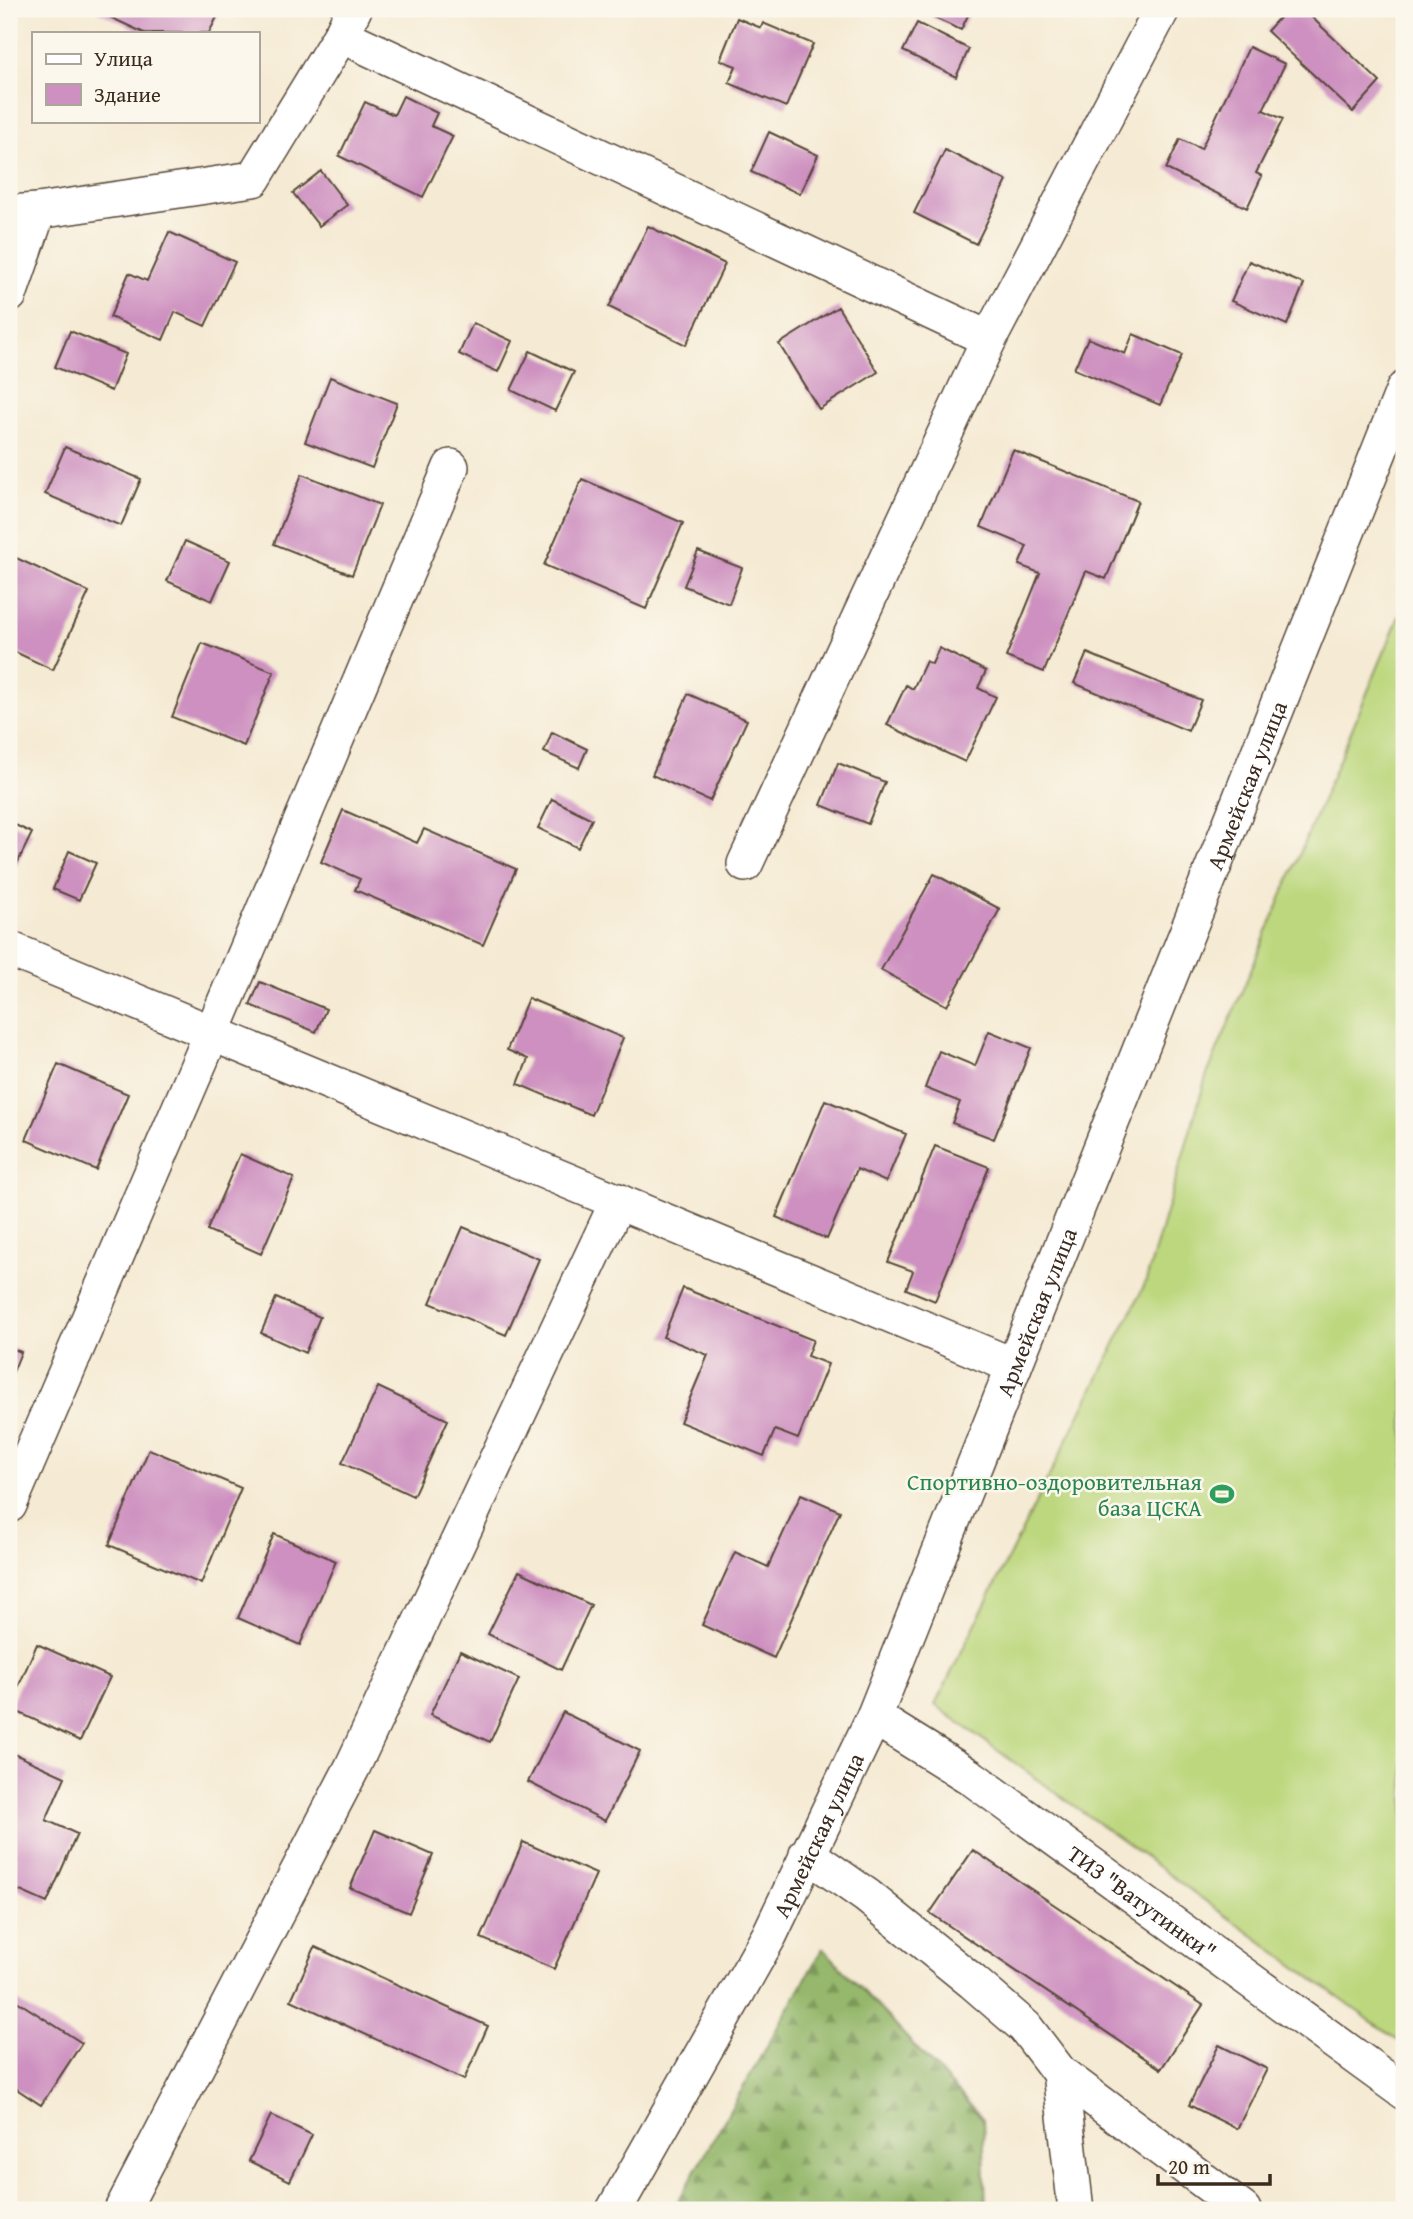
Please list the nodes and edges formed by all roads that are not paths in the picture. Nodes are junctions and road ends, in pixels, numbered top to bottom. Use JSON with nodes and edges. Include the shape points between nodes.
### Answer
{"nodes":[{"id":1,"x":1162,"y":9,"type":"edge"},
{"id":2,"x":347,"y":22,"type":"edge"},
{"id":3,"x":23,"y":212,"type":"edge"},
{"id":4,"x":9,"y":295,"type":"edge"},
{"id":5,"x":989,"y":339,"type":"junction"},
{"id":6,"x":1404,"y":389,"type":"edge"},
{"id":7,"x":451,"y":467,"type":"dead end"},
{"id":8,"x":746,"y":864,"type":"dead end"},
{"id":9,"x":9,"y":949,"type":"edge"},
{"id":10,"x":212,"y":1033,"type":"junction"},
{"id":11,"x":618,"y":1201,"type":"junction"},
{"id":12,"x":1014,"y":1366,"type":"junction"},
{"id":13,"x":9,"y":1506,"type":"edge"},
{"id":14,"x":874,"y":1717,"type":"junction"},
{"id":15,"x":807,"y":1854,"type":"junction"},
{"id":16,"x":1060,"y":2073,"type":"junction"},
{"id":17,"x":1404,"y":2092,"type":"edge"},
{"id":18,"x":122,"y":2210,"type":"edge"},
{"id":19,"x":614,"y":2210,"type":"edge"},
{"id":20,"x":1076,"y":2210,"type":"edge"},
{"id":21,"x":1242,"y":2210,"type":"edge"}],
"edges":[{"from":1,"to":5,"type":"street"},
{"from":2,"to":3,"type":"street","via":[[253,179]]},
{"from":2,"to":5,"type":"street"},
{"from":3,"to":4,"type":"street"},
{"from":5,"to":8,"type":"street"},
{"from":6,"to":12,"type":"street","name":"Армейская улица"},
{"from":7,"to":10,"type":"street"},
{"from":9,"to":10,"type":"street"},
{"from":10,"to":11,"type":"street"},
{"from":10,"to":13,"type":"street"},
{"from":11,"to":12,"type":"street"},
{"from":11,"to":18,"type":"street","via":[[352,1768]]},
{"from":12,"to":14,"type":"street","name":"Армейская улица"},
{"from":14,"to":15,"type":"street","name":"Армейская улица"},
{"from":14,"to":17,"type":"street","name":"ТИЗ \"Ватутинки\"","via":[[972,1778]]},
{"from":15,"to":16,"type":"street","via":[[867,1896],[1025,2027]]},
{"from":15,"to":19,"type":"street","name":"Армейская улица","via":[[769,1936]]},
{"from":16,"to":20,"type":"street"},
{"from":16,"to":21,"type":"street"}]}
